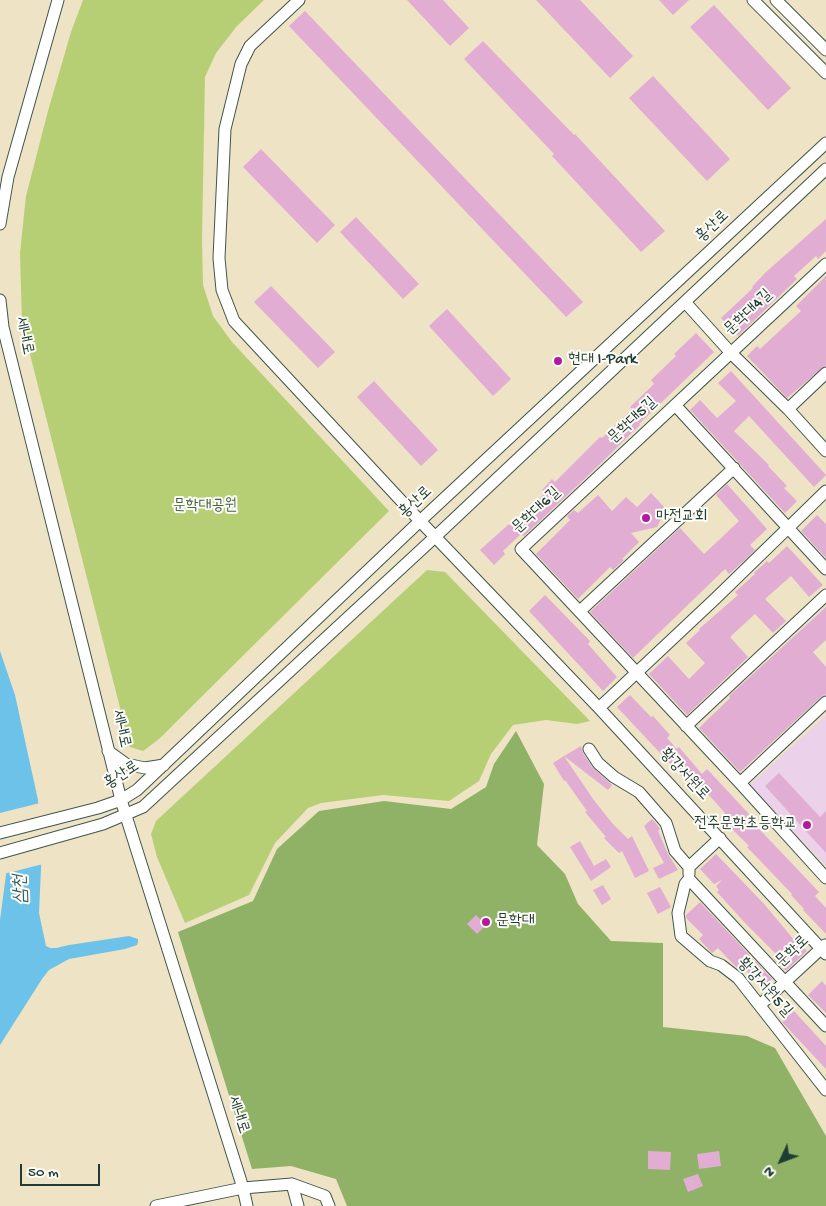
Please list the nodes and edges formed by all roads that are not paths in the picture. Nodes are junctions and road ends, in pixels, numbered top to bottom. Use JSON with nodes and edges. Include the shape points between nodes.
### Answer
{"nodes":[{"id":1,"x":58,"y":0,"type":"edge"},
{"id":2,"x":299,"y":0,"type":"edge"},
{"id":3,"x":753,"y":0,"type":"edge"},
{"id":4,"x":776,"y":0,"type":"edge"},
{"id":5,"x":826,"y":50,"type":"edge"},
{"id":6,"x":826,"y":73,"type":"edge"},
{"id":7,"x":826,"y":144,"type":"edge"},
{"id":8,"x":826,"y":170,"type":"edge"},
{"id":9,"x":0,"y":224,"type":"edge"},
{"id":10,"x":826,"y":264,"type":"edge"},
{"id":11,"x":0,"y":300,"type":"edge"},
{"id":12,"x":685,"y":302,"type":"junction"},
{"id":13,"x":730,"y":353,"type":"junction"},
{"id":14,"x":826,"y":373,"type":"edge"},
{"id":15,"x":675,"y":405,"type":"junction"},
{"id":16,"x":788,"y":409,"type":"junction"},
{"id":17,"x":826,"y":451,"type":"edge"},
{"id":18,"x":734,"y":468,"type":"junction"},
{"id":19,"x":595,"y":479,"type":"joint"},
{"id":20,"x":826,"y":491,"type":"edge"},
{"id":21,"x":420,"y":521,"type":"junction"},
{"id":22,"x":788,"y":527,"type":"junction"},
{"id":23,"x":436,"y":536,"type":"junction"},
{"id":24,"x":826,"y":569,"type":"edge"},
{"id":25,"x":826,"y":595,"type":"edge"},
{"id":26,"x":580,"y":612,"type":"junction"},
{"id":27,"x":636,"y":672,"type":"junction"},
{"id":28,"x":826,"y":702,"type":"edge"},
{"id":29,"x":598,"y":708,"type":"junction"},
{"id":30,"x":686,"y":726,"type":"junction"},
{"id":31,"x":590,"y":749,"type":"dead end"},
{"id":32,"x":108,"y":752,"type":"junction"},
{"id":33,"x":164,"y":765,"type":"junction"},
{"id":34,"x":740,"y":783,"type":"junction"},
{"id":35,"x":121,"y":800,"type":"junction"},
{"id":36,"x":126,"y":816,"type":"junction"},
{"id":37,"x":0,"y":833,"type":"edge"},
{"id":38,"x":720,"y":838,"type":"junction"},
{"id":39,"x":0,"y":854,"type":"edge"},
{"id":40,"x":689,"y":873,"type":"junction"},
{"id":41,"x":826,"y":878,"type":"edge"},
{"id":42,"x":824,"y":949,"type":"edge"},
{"id":43,"x":785,"y":982,"type":"junction"},
{"id":44,"x":760,"y":1005,"type":"junction"},
{"id":45,"x":826,"y":1026,"type":"edge"},
{"id":46,"x":826,"y":1090,"type":"edge"},
{"id":47,"x":292,"y":1184,"type":"junction"},
{"id":48,"x":244,"y":1188,"type":"junction"},
{"id":49,"x":196,"y":1202,"type":"edge"},
{"id":50,"x":156,"y":1206,"type":"edge"},
{"id":51,"x":248,"y":1206,"type":"edge"},
{"id":52,"x":298,"y":1206,"type":"edge"},
{"id":53,"x":329,"y":1206,"type":"edge"}],
"edges":[{"from":1,"to":9,"type":"street","via":[[8,176]]},
{"from":2,"to":21,"type":"street","name":"황강서원로","via":[[250,46],[235,84],[225,129],[220,258],[222,290],[234,321]]},
{"from":3,"to":6,"type":"street"},
{"from":4,"to":5,"type":"street"},
{"from":7,"to":21,"type":"street","name":"홍산로"},
{"from":8,"to":12,"type":"street"},
{"from":10,"to":13,"type":"street","name":"문학대4길"},
{"from":11,"to":32,"type":"street","name":"세내로","via":[[3,327]]},
{"from":12,"to":13,"type":"street"},
{"from":12,"to":23,"type":"street"},
{"from":13,"to":15,"type":"street"},
{"from":13,"to":16,"type":"street","name":"문학대4길"},
{"from":14,"to":16,"type":"street"},
{"from":15,"to":18,"type":"street","name":"문학대5길"},
{"from":15,"to":19,"type":"street","name":"문학대5길"},
{"from":16,"to":17,"type":"street","name":"문학대4길"},
{"from":18,"to":22,"type":"street","name":"문학대5길"},
{"from":18,"to":26,"type":"street"},
{"from":19,"to":26,"type":"street","name":"문학대6길","via":[[521,549]]},
{"from":20,"to":22,"type":"street"},
{"from":21,"to":23,"type":"street","name":"황강서원로"},
{"from":21,"to":33,"type":"street","name":"홍산로"},
{"from":22,"to":24,"type":"street","name":"문학대5길"},
{"from":22,"to":27,"type":"street"},
{"from":23,"to":29,"type":"street","name":"황강서원로"},
{"from":23,"to":36,"type":"street","via":[[143,808]]},
{"from":25,"to":30,"type":"street"},
{"from":26,"to":27,"type":"street","name":"문학대6길"},
{"from":27,"to":29,"type":"street"},
{"from":27,"to":30,"type":"street","name":"문학대6길"},
{"from":28,"to":34,"type":"street"},
{"from":29,"to":38,"type":"street","name":"황강서원로"},
{"from":30,"to":34,"type":"street","name":"문학대6길"},
{"from":31,"to":40,"type":"street","via":[[598,762],[614,777],[639,792],[666,823],[675,851]]},
{"from":32,"to":33,"type":"street","via":[[126,764],[145,768]]},
{"from":32,"to":35,"type":"street","name":"세내로"},
{"from":33,"to":35,"type":"street","name":"홍산로","via":[[138,790]]},
{"from":34,"to":41,"type":"street","name":"문학대6길"},
{"from":35,"to":36,"type":"street","name":"세내로"},
{"from":35,"to":37,"type":"street","name":"홍산로"},
{"from":36,"to":39,"type":"street"},
{"from":36,"to":48,"type":"street","name":"세내로"},
{"from":38,"to":40,"type":"street"},
{"from":38,"to":42,"type":"street","name":"황강서원로"},
{"from":40,"to":43,"type":"street","name":"황강서원5길"},
{"from":40,"to":44,"type":"street","name":"황강서원5길","via":[[678,913],[681,936],[738,978]]},
{"from":42,"to":43,"type":"street","name":"문학로"},
{"from":43,"to":44,"type":"street","name":"문학로"},
{"from":43,"to":45,"type":"street","name":"황강서원5길"},
{"from":44,"to":46,"type":"street","name":"황강서원5길"},
{"from":47,"to":48,"type":"street"},
{"from":47,"to":52,"type":"street"},
{"from":47,"to":53,"type":"street","via":[[325,1196]]},
{"from":48,"to":49,"type":"street"},
{"from":48,"to":51,"type":"street","name":"세내로"},
{"from":49,"to":50,"type":"street"}]}
